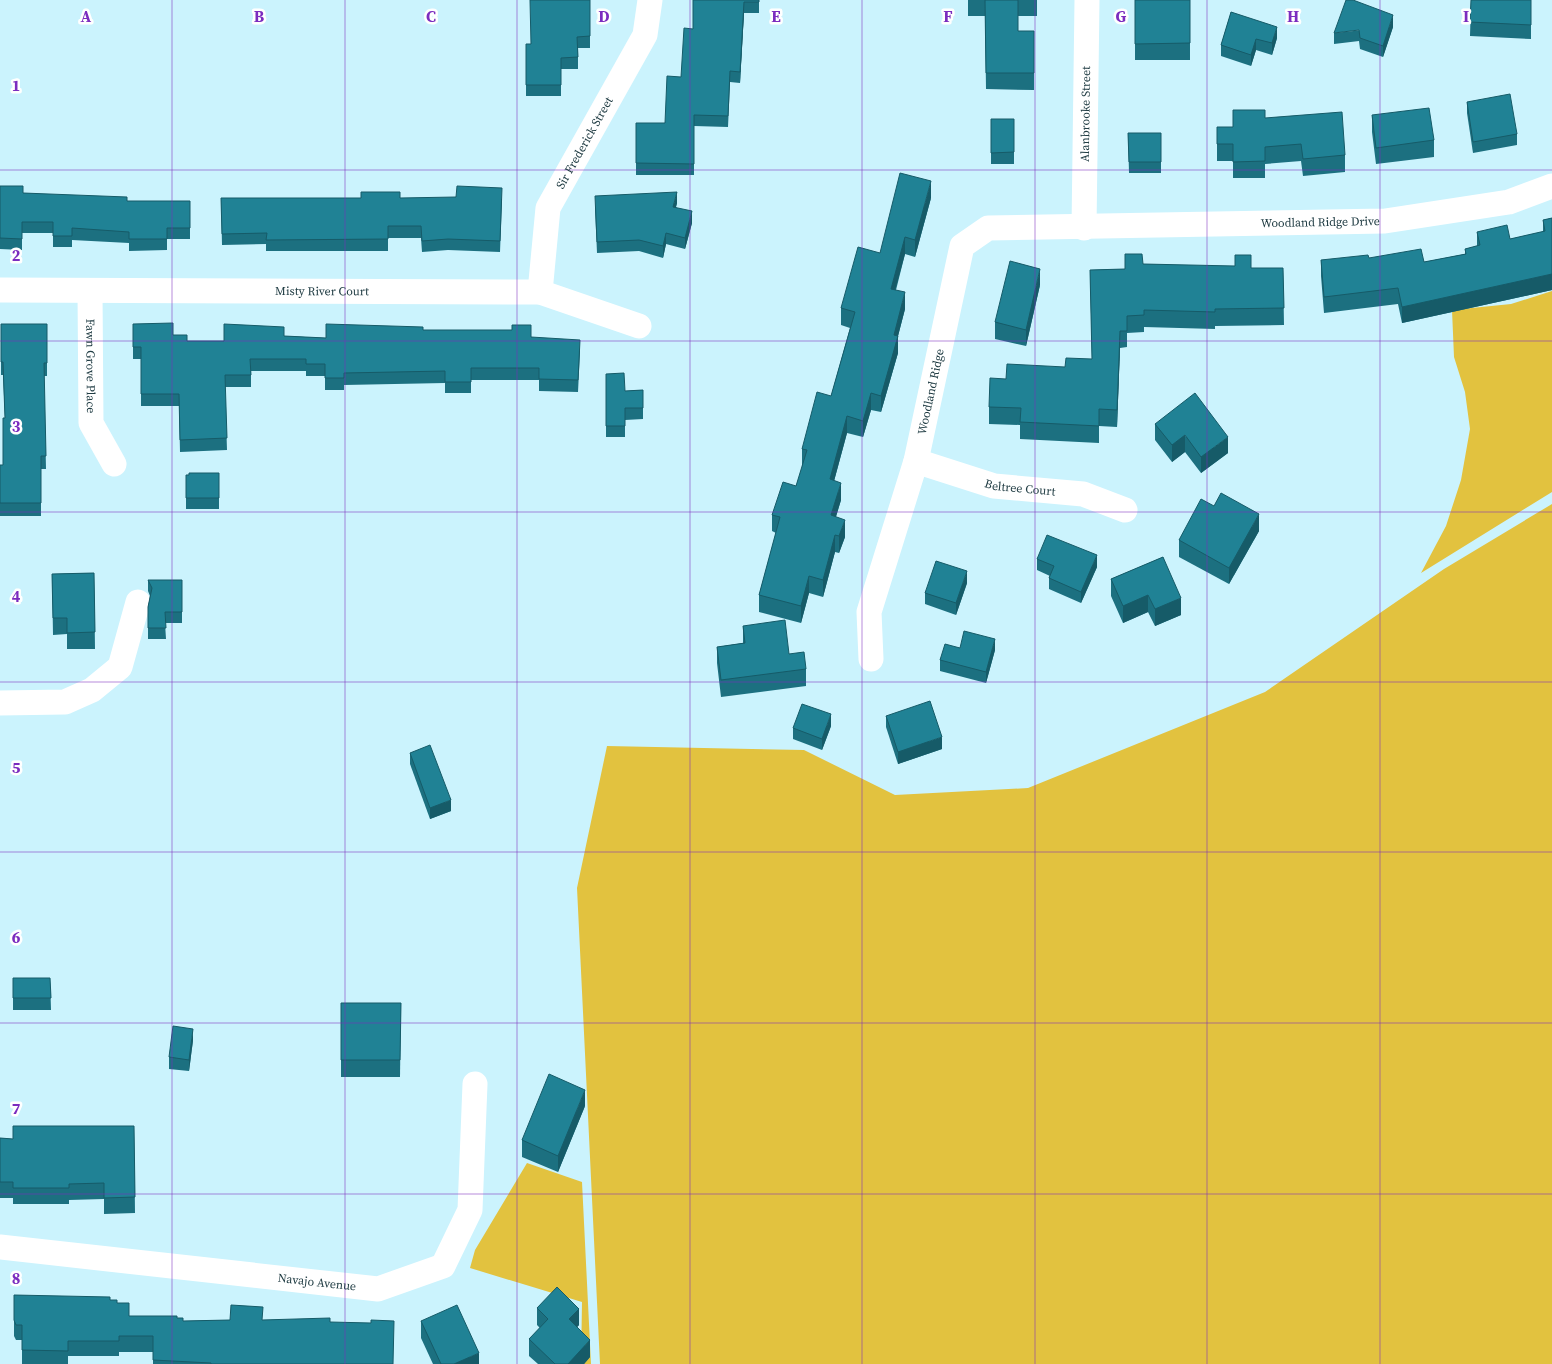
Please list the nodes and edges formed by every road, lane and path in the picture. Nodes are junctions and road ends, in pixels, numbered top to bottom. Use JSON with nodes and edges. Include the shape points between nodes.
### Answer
{"nodes":[{"id":1,"x":650,"y":0,"type":"edge"},
{"id":2,"x":1086,"y":0,"type":"edge"},
{"id":3,"x":1552,"y":186,"type":"edge"},
{"id":4,"x":1084,"y":228,"type":"junction"},
{"id":5,"x":0,"y":290,"type":"edge"},
{"id":6,"x":90,"y":291,"type":"junction"},
{"id":7,"x":540,"y":292,"type":"junction"},
{"id":8,"x":639,"y":326,"type":"dead end"},
{"id":9,"x":916,"y":461,"type":"junction"},
{"id":10,"x":114,"y":464,"type":"dead end"},
{"id":11,"x":1125,"y":510,"type":"dead end"},
{"id":12,"x":138,"y":602,"type":"dead end"},
{"id":13,"x":871,"y":659,"type":"dead end"},
{"id":14,"x":0,"y":703,"type":"edge"},
{"id":15,"x":475,"y":1084,"type":"dead end"},
{"id":16,"x":0,"y":1247,"type":"edge"}],
"edges":[{"from":1,"to":7,"type":"street","name":"Sir Frederick Street","via":[[645,35],[548,208]]},
{"from":2,"to":4,"type":"street","name":"Alanbrooke Street"},
{"from":3,"to":4,"type":"street","name":"Woodland Ridge Drive","via":[[1509,202],[1385,221]]},
{"from":4,"to":9,"type":"street","name":"Woodland Ridge","via":[[988,228],[962,246]]},
{"from":5,"to":6,"type":"street","name":"Misty River Court"},
{"from":6,"to":7,"type":"street","name":"Misty River Court"},
{"from":6,"to":10,"type":"street","name":"Fawn Grove Place","via":[[90,423]]},
{"from":7,"to":8,"type":"street","name":"Misty River Court"},
{"from":9,"to":11,"type":"street","name":"Beltree Court","via":[[994,486],[1082,494]]},
{"from":9,"to":13,"type":"street","name":"Woodland Ridge","via":[[869,612]]},
{"from":12,"to":14,"type":"street","via":[[120,667],[92,690],[65,702]]},
{"from":15,"to":16,"type":"street","name":"Navajo Avenue","via":[[470,1210],[443,1266],[378,1289]]}]}
